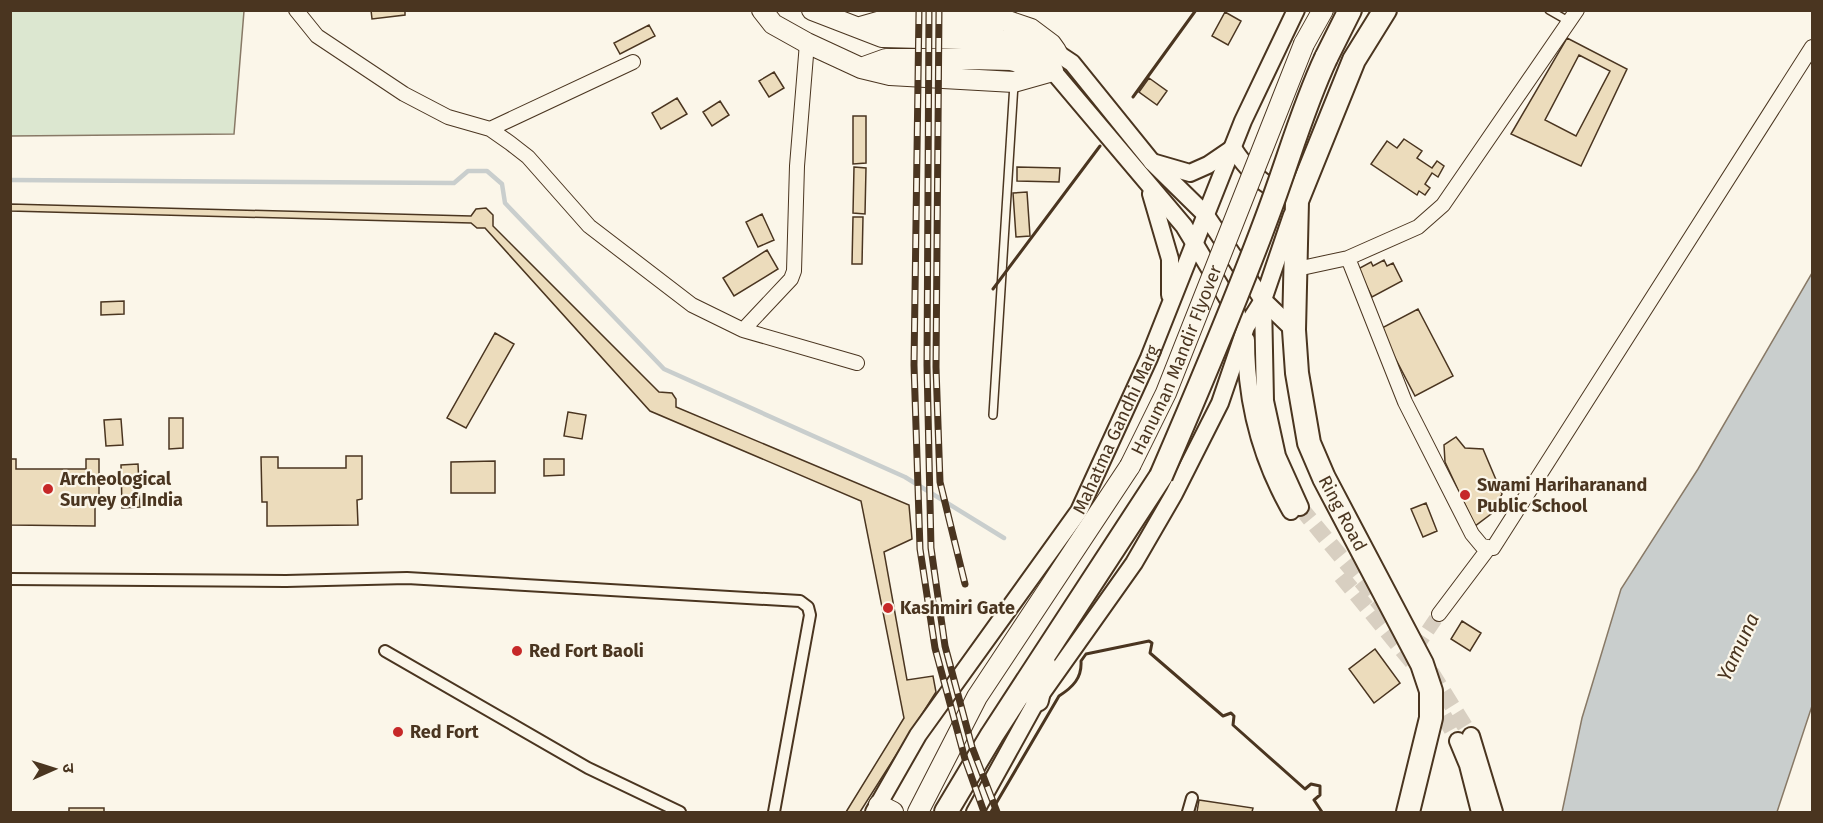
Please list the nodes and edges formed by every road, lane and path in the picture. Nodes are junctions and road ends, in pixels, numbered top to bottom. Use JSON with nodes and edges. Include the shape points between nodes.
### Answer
{"nodes":[{"id":1,"x":296,"y":10,"type":"edge"},
{"id":2,"x":762,"y":10,"type":"edge"},
{"id":3,"x":812,"y":10,"type":"edge"},
{"id":4,"x":1296,"y":10,"type":"edge"},
{"id":5,"x":1323,"y":10,"type":"edge"},
{"id":6,"x":1350,"y":10,"type":"edge"},
{"id":7,"x":1385,"y":10,"type":"edge"},
{"id":8,"x":1549,"y":10,"type":"edge"},
{"id":9,"x":1005,"y":15,"type":"edge"},
{"id":10,"x":1574,"y":16,"type":"edge"},
{"id":11,"x":860,"y":27,"type":"junction"},
{"id":12,"x":807,"y":43,"type":"junction"},
{"id":13,"x":1812,"y":47,"type":"edge"},
{"id":14,"x":633,"y":62,"type":"dead end"},
{"id":15,"x":1055,"y":62,"type":"junction"},
{"id":16,"x":861,"y":68,"type":"junction"},
{"id":17,"x":1014,"y":82,"type":"junction"},
{"id":18,"x":490,"y":129,"type":"junction"},
{"id":19,"x":1233,"y":148,"type":"junction"},
{"id":20,"x":1152,"y":162,"type":"junction"},
{"id":21,"x":1149,"y":187,"type":"junction"},
{"id":22,"x":1297,"y":201,"type":"junction"},
{"id":23,"x":1206,"y":214,"type":"junction"},
{"id":24,"x":1194,"y":245,"type":"junction"},
{"id":25,"x":1348,"y":258,"type":"junction"},
{"id":26,"x":1297,"y":269,"type":"junction"},
{"id":27,"x":1263,"y":300,"type":"junction"},
{"id":28,"x":1170,"y":302,"type":"junction"},
{"id":29,"x":1246,"y":327,"type":"junction"},
{"id":30,"x":743,"y":330,"type":"junction"},
{"id":31,"x":1294,"y":330,"type":"junction"},
{"id":32,"x":857,"y":363,"type":"dead end"},
{"id":33,"x":993,"y":415,"type":"dead end"},
{"id":34,"x":1488,"y":549,"type":"junction"},
{"id":35,"x":10,"y":579,"type":"edge"},
{"id":36,"x":1439,"y":614,"type":"tunnel mouth"},
{"id":37,"x":384,"y":651,"type":"dead end"},
{"id":38,"x":1047,"y":652,"type":"junction"},
{"id":39,"x":1037,"y":700,"type":"junction"},
{"id":40,"x":1192,"y":798,"type":"dead end"},
{"id":41,"x":882,"y":810,"type":"edge"},
{"id":42,"x":680,"y":813,"type":"edge"},
{"id":43,"x":774,"y":813,"type":"edge"},
{"id":44,"x":918,"y":813,"type":"edge"},
{"id":45,"x":946,"y":813,"type":"edge"},
{"id":46,"x":975,"y":813,"type":"edge"},
{"id":47,"x":1188,"y":813,"type":"edge"},
{"id":48,"x":1408,"y":813,"type":"edge"},
{"id":49,"x":1480,"y":813,"type":"edge"},
{"id":50,"x":1494,"y":813,"type":"edge"}],
"edges":[{"from":1,"to":18,"type":"street","via":[[317,36],[404,94],[448,117]]},
{"from":2,"to":12,"type":"main road","via":[[773,24]]},
{"from":3,"to":11,"type":"main road"},
{"from":4,"to":19,"type":"street","name":"Mahatma Gandhi Marg"},
{"from":5,"to":44,"type":"main road","name":"Hanuman Mandir Flyover","bridge":true,"via":[[1304,44],[1166,393],[1130,466],[977,697]]},
{"from":6,"to":38,"type":"highway","name":"Hanuman Mandir Flyover","bridge":true,"via":[[1308,97],[1270,208],[1161,477]]},
{"from":7,"to":22,"type":"highway","via":[[1354,60]]},
{"from":8,"to":10,"type":"lane"},
{"from":9,"to":11,"type":"main road","via":[[888,19]]},
{"from":9,"to":15,"type":"main road","via":[[1051,44]]},
{"from":10,"to":25,"type":"street","via":[[1443,205],[1418,227]]},
{"from":11,"to":15,"type":"main road","via":[[882,37],[1002,40]]},
{"from":12,"to":16,"type":"main road"},
{"from":12,"to":30,"type":"street","via":[[796,166],[794,272]]},
{"from":13,"to":34,"type":"street","via":[[1493,548]]},
{"from":14,"to":18,"type":"street"},
{"from":15,"to":16,"type":"main road","via":[[886,59]]},
{"from":15,"to":17,"type":"main road"},
{"from":15,"to":20,"type":"street","via":[[1072,63]]},
{"from":15,"to":21,"type":"street"},
{"from":16,"to":17,"type":"main road","via":[[890,75]]},
{"from":17,"to":33,"type":"lane"},
{"from":18,"to":30,"type":"street","via":[[528,157],[590,226],[639,266],[692,305]]},
{"from":19,"to":20,"type":"street","via":[[1190,173]]},
{"from":19,"to":22,"type":"street","via":[[1263,184]]},
{"from":19,"to":23,"type":"street","name":"Mahatma Gandhi Marg"},
{"from":20,"to":23,"type":"street"},
{"from":21,"to":24,"type":"street","via":[[1184,226]]},
{"from":21,"to":28,"type":"street","via":[[1170,259]]},
{"from":22,"to":26,"type":"highway","name":"Ring Road"},
{"from":22,"to":27,"type":"street"},
{"from":23,"to":24,"type":"street","name":"Mahatma Gandhi Marg"},
{"from":23,"to":27,"type":"street"},
{"from":24,"to":28,"type":"street","name":"Mahatma Gandhi Marg"},
{"from":24,"to":29,"type":"street"},
{"from":25,"to":26,"type":"street"},
{"from":25,"to":34,"type":"street","via":[[1405,402],[1472,534]]},
{"from":26,"to":31,"type":"highway","name":"Ring Road"},
{"from":27,"to":29,"type":"street"},
{"from":27,"to":29,"type":"street","via":[[1265,401],[1277,456],[1295,509],[1274,481],[1259,444],[1246,379]]},
{"from":27,"to":31,"type":"street"},
{"from":28,"to":41,"type":"street","name":"Mahatma Gandhi Marg","via":[[1149,358],[1079,511],[918,735]]},
{"from":29,"to":39,"type":"street","via":[[1220,403],[1174,494],[1134,563]]},
{"from":30,"to":32,"type":"street"},
{"from":31,"to":48,"type":"highway","name":"Ring Road","via":[[1309,443],[1422,664],[1431,691],[1431,718]]},
{"from":34,"to":36,"type":"street"},
{"from":35,"to":43,"type":"street","via":[[407,578],[800,601],[808,607],[810,615]]},
{"from":37,"to":42,"type":"street","via":[[588,768]]},
{"from":38,"to":39,"type":"highway"},
{"from":38,"to":45,"type":"highway"},
{"from":39,"to":46,"type":"street"},
{"from":40,"to":47,"type":"street"},
{"from":49,"to":50,"type":"street","via":[[1464,738]]}]}
